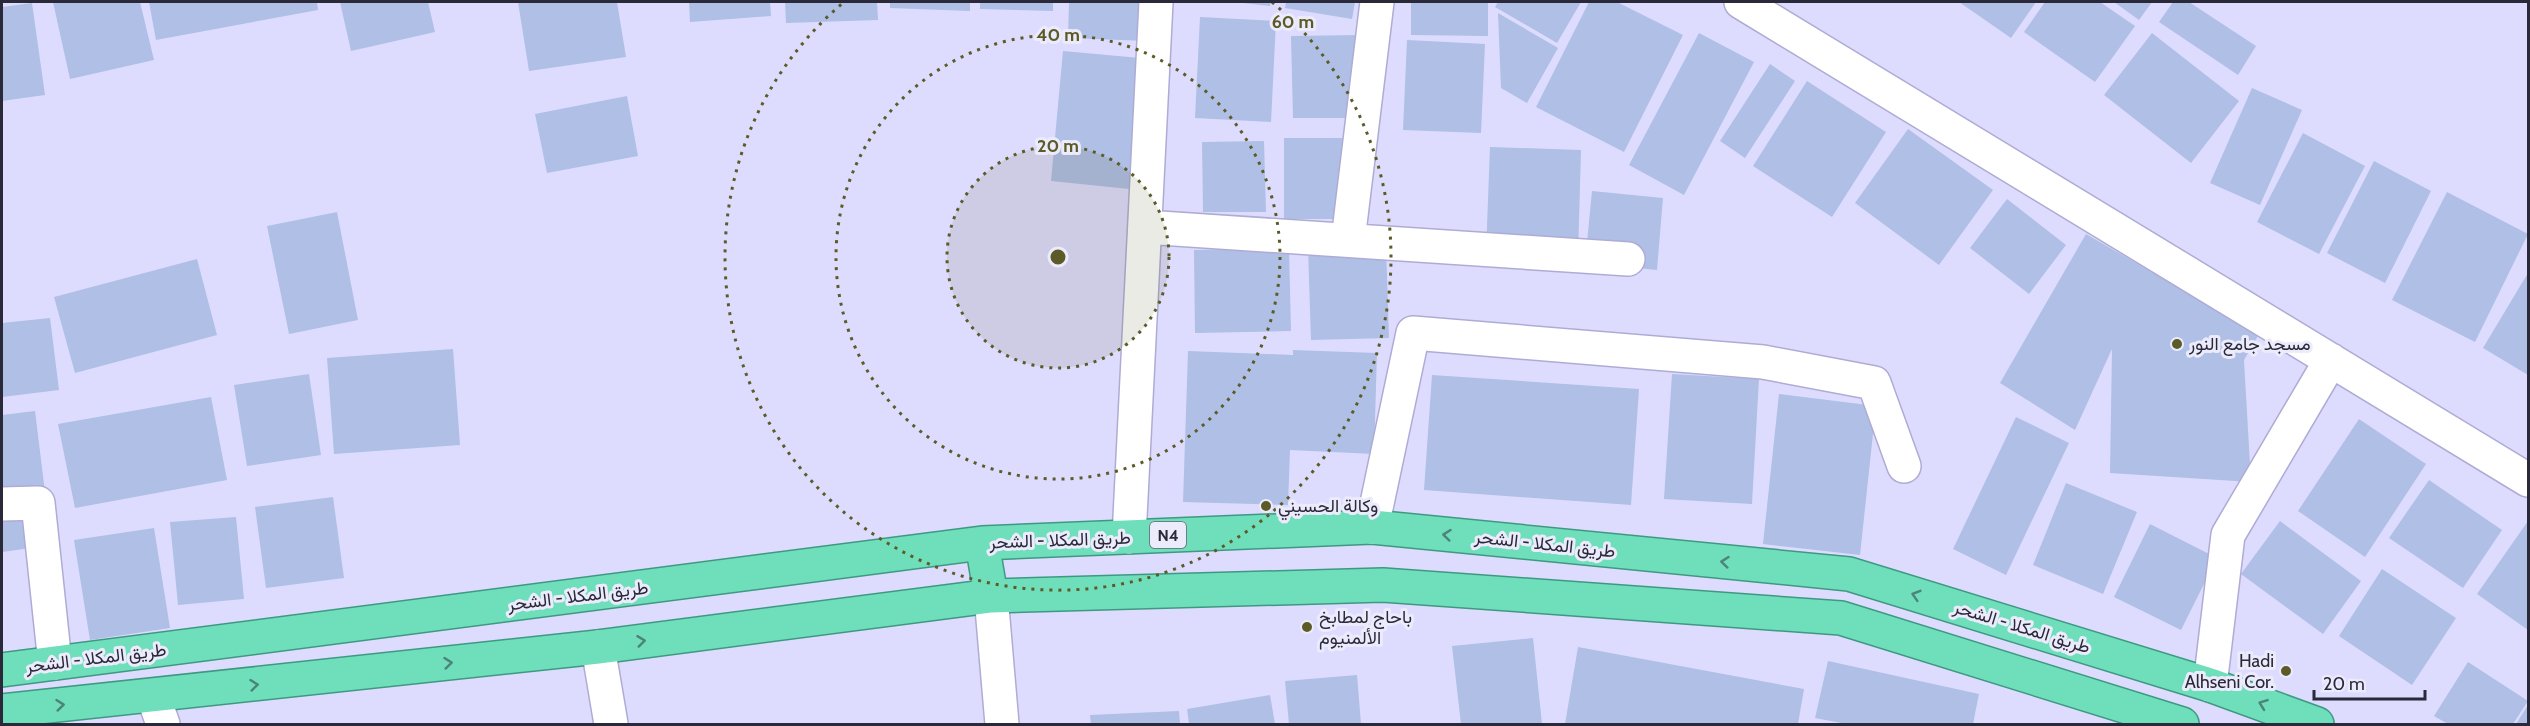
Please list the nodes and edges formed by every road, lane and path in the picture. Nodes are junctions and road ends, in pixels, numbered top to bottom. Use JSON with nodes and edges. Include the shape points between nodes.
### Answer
{"nodes":[{"id":1,"x":1156,"y":2,"type":"edge"},
{"id":2,"x":1377,"y":2,"type":"edge"},
{"id":3,"x":1741,"y":2,"type":"edge"},
{"id":4,"x":1144,"y":226,"type":"junction"},
{"id":5,"x":1348,"y":240,"type":"junction"},
{"id":6,"x":1628,"y":259,"type":"dead end"},
{"id":7,"x":2331,"y":360,"type":"junction"},
{"id":8,"x":1904,"y":466,"type":"dead end"},
{"id":9,"x":2529,"y":480,"type":"edge"},
{"id":10,"x":2,"y":504,"type":"edge"},
{"id":11,"x":1372,"y":527,"type":"junction"},
{"id":12,"x":1129,"y":537,"type":"junction"},
{"id":13,"x":982,"y":543,"type":"junction"},
{"id":14,"x":991,"y":596,"type":"junction"},
{"id":15,"x":598,"y":647,"type":"junction"},
{"id":16,"x":55,"y":663,"type":"junction"},
{"id":17,"x":2,"y":670,"type":"edge"},
{"id":18,"x":2210,"y":685,"type":"junction"},
{"id":19,"x":158,"y":710,"type":"edge"},
{"id":20,"x":2,"y":711,"type":"edge"},
{"id":21,"x":611,"y":724,"type":"edge"},
{"id":22,"x":1002,"y":724,"type":"edge"},
{"id":23,"x":2182,"y":724,"type":"edge"},
{"id":24,"x":2317,"y":724,"type":"edge"}],
"edges":[{"from":1,"to":4,"type":"street"},
{"from":2,"to":5,"type":"street"},
{"from":3,"to":7,"type":"street"},
{"from":4,"to":5,"type":"street"},
{"from":4,"to":12,"type":"street"},
{"from":5,"to":6,"type":"street"},
{"from":7,"to":9,"type":"street"},
{"from":7,"to":18,"type":"street","via":[[2228,535]]},
{"from":8,"to":11,"type":"street","via":[[1874,383],[1763,362],[1413,333]]},
{"from":10,"to":16,"type":"street","via":[[38,503]]},
{"from":11,"to":12,"type":"highway","name":"طريق المكلا - الشحر","number":"N4"},
{"from":18,"to":11,"type":"highway","name":"طريق المكلا - الشحر","number":"N4","one_way":true,"via":[[1850,574]]},
{"from":12,"to":13,"type":"highway","name":"طريق المكلا - الشحر","number":"N4"},
{"from":13,"to":14,"type":"highway"},
{"from":13,"to":16,"type":"highway","name":"طريق المكلا - الشحر","number":"N4"},
{"from":15,"to":14,"type":"highway","one_way":true},
{"from":14,"to":22,"type":"street"},
{"from":14,"to":23,"type":"highway","via":[[1383,585],[1841,618]]},
{"from":19,"to":15,"type":"highway","one_way":true},
{"from":15,"to":21,"type":"street"},
{"from":16,"to":17,"type":"highway","name":"طريق المكلا - الشحر","number":"N4"},
{"from":24,"to":18,"type":"highway","name":"طريق المكلا - الشحر","number":"N4","one_way":true},
{"from":20,"to":19,"type":"highway","one_way":true}]}
